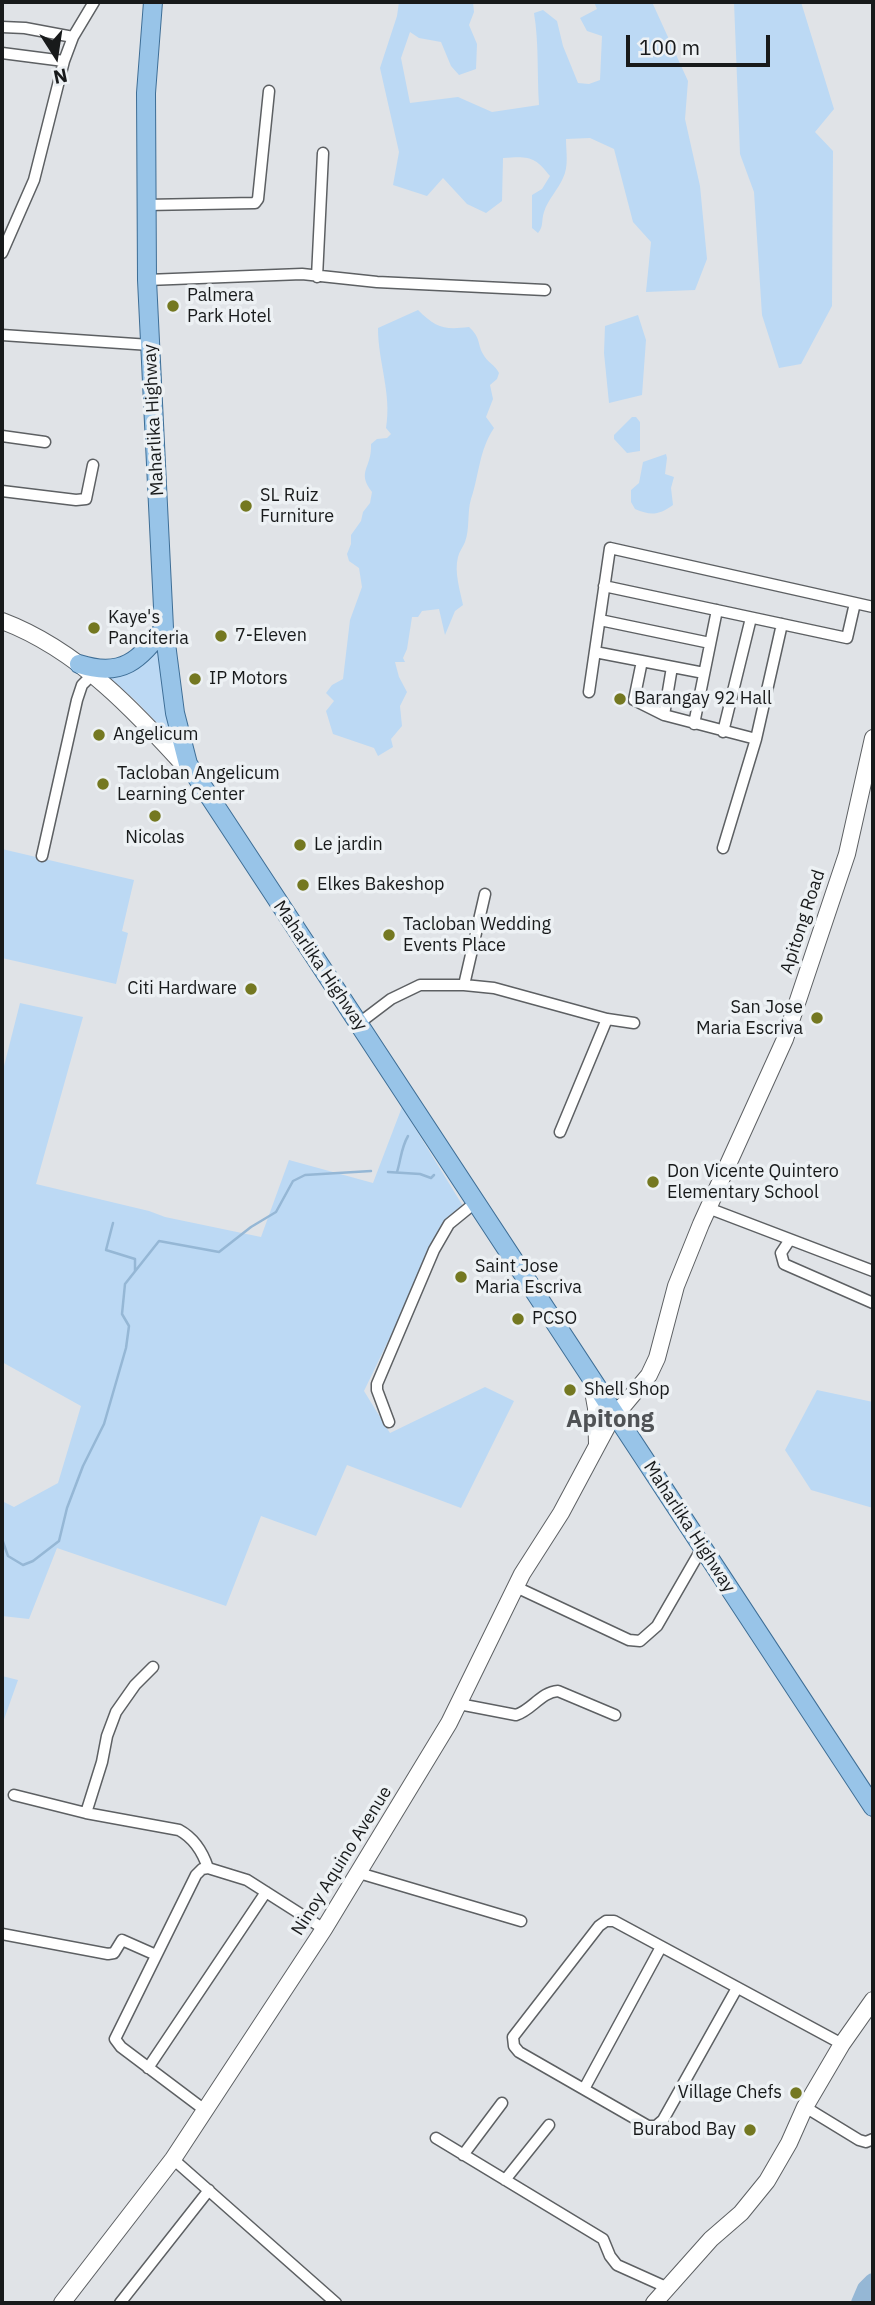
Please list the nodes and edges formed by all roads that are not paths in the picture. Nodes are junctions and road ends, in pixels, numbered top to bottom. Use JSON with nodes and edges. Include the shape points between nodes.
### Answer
{"nodes":[{"id":1,"x":94,"y":2,"type":"edge"},
{"id":2,"x":153,"y":2,"type":"edge"},
{"id":3,"x":2,"y":27,"type":"edge"},
{"id":4,"x":73,"y":37,"type":"junction"},
{"id":5,"x":2,"y":53,"type":"edge"},
{"id":6,"x":64,"y":61,"type":"junction"},
{"id":7,"x":269,"y":91,"type":"dead end"},
{"id":8,"x":323,"y":153,"type":"dead end"},
{"id":9,"x":145,"y":205,"type":"junction"},
{"id":10,"x":2,"y":253,"type":"edge"},
{"id":11,"x":317,"y":277,"type":"junction"},
{"id":12,"x":147,"y":280,"type":"junction"},
{"id":13,"x":545,"y":290,"type":"dead end"},
{"id":14,"x":2,"y":335,"type":"edge"},
{"id":15,"x":150,"y":345,"type":"junction"},
{"id":16,"x":2,"y":436,"type":"edge"},
{"id":17,"x":45,"y":442,"type":"dead end"},
{"id":18,"x":93,"y":465,"type":"dead end"},
{"id":19,"x":2,"y":491,"type":"edge"},
{"id":20,"x":604,"y":586,"type":"junction"},
{"id":21,"x":855,"y":603,"type":"junction"},
{"id":22,"x":873,"y":607,"type":"edge"},
{"id":23,"x":717,"y":610,"type":"junction"},
{"id":24,"x":751,"y":618,"type":"junction"},
{"id":25,"x":600,"y":620,"type":"junction"},
{"id":26,"x":2,"y":621,"type":"edge"},
{"id":27,"x":782,"y":624,"type":"junction"},
{"id":28,"x":164,"y":628,"type":"junction"},
{"id":29,"x":710,"y":643,"type":"junction"},
{"id":30,"x":595,"y":652,"type":"junction"},
{"id":31,"x":642,"y":661,"type":"junction"},
{"id":32,"x":672,"y":667,"type":"junction"},
{"id":33,"x":86,"y":669,"type":"junction"},
{"id":34,"x":704,"y":673,"type":"junction"},
{"id":35,"x":589,"y":692,"type":"dead end"},
{"id":36,"x":664,"y":715,"type":"junction"},
{"id":37,"x":694,"y":724,"type":"junction"},
{"id":38,"x":723,"y":732,"type":"junction"},
{"id":39,"x":873,"y":738,"type":"edge"},
{"id":40,"x":756,"y":739,"type":"junction"},
{"id":41,"x":195,"y":777,"type":"junction"},
{"id":42,"x":723,"y":848,"type":"dead end"},
{"id":43,"x":42,"y":856,"type":"dead end"},
{"id":44,"x":485,"y":894,"type":"dead end"},
{"id":45,"x":464,"y":985,"type":"junction"},
{"id":46,"x":607,"y":1019,"type":"junction"},
{"id":47,"x":358,"y":1024,"type":"junction"},
{"id":48,"x":634,"y":1024,"type":"dead end"},
{"id":49,"x":561,"y":1132,"type":"dead end"},
{"id":50,"x":477,"y":1202,"type":"junction"},
{"id":51,"x":708,"y":1208,"type":"junction"},
{"id":52,"x":789,"y":1241,"type":"junction"},
{"id":53,"x":873,"y":1271,"type":"edge"},
{"id":54,"x":873,"y":1303,"type":"edge"},
{"id":55,"x":591,"y":1380,"type":"junction"},
{"id":56,"x":614,"y":1414,"type":"junction"},
{"id":57,"x":389,"y":1422,"type":"dead end"},
{"id":58,"x":596,"y":1450,"type":"junction"},
{"id":59,"x":702,"y":1548,"type":"junction"},
{"id":60,"x":516,"y":1587,"type":"junction"},
{"id":61,"x":153,"y":1667,"type":"dead end"},
{"id":62,"x":458,"y":1704,"type":"junction"},
{"id":63,"x":615,"y":1715,"type":"dead end"},
{"id":64,"x":14,"y":1795,"type":"dead end"},
{"id":65,"x":873,"y":1807,"type":"edge"},
{"id":66,"x":86,"y":1813,"type":"junction"},
{"id":67,"x":208,"y":1868,"type":"junction"},
{"id":68,"x":359,"y":1873,"type":"junction"},
{"id":69,"x":266,"y":1892,"type":"junction"},
{"id":70,"x":521,"y":1921,"type":"dead end"},
{"id":71,"x":324,"y":1929,"type":"junction"},
{"id":72,"x":2,"y":1934,"type":"edge"},
{"id":73,"x":661,"y":1947,"type":"junction"},
{"id":74,"x":156,"y":1955,"type":"junction"},
{"id":75,"x":737,"y":1988,"type":"junction"},
{"id":76,"x":873,"y":2000,"type":"edge"},
{"id":77,"x":842,"y":2044,"type":"junction"},
{"id":78,"x":148,"y":2068,"type":"junction"},
{"id":79,"x":584,"y":2089,"type":"junction"},
{"id":80,"x":502,"y":2103,"type":"dead end"},
{"id":81,"x":805,"y":2107,"type":"junction"},
{"id":82,"x":206,"y":2111,"type":"junction"},
{"id":83,"x":549,"y":2125,"type":"dead end"},
{"id":84,"x":436,"y":2138,"type":"dead end"},
{"id":85,"x":873,"y":2139,"type":"edge"},
{"id":86,"x":463,"y":2155,"type":"junction"},
{"id":87,"x":173,"y":2159,"type":"junction"},
{"id":88,"x":505,"y":2180,"type":"junction"},
{"id":89,"x":209,"y":2190,"type":"junction"},
{"id":90,"x":666,"y":2287,"type":"junction"},
{"id":91,"x":328,"y":2301,"type":"edge"},
{"id":92,"x":62,"y":2303,"type":"edge"},
{"id":93,"x":120,"y":2303,"type":"edge"},
{"id":94,"x":654,"y":2303,"type":"edge"}],
"edges":[{"from":1,"to":4,"type":"street"},
{"from":2,"to":9,"type":"main road","name":"Maharlika Highway"},
{"from":3,"to":4,"type":"street"},
{"from":4,"to":6,"type":"street"},
{"from":5,"to":6,"type":"street"},
{"from":6,"to":10,"type":"street","via":[[34,180]]},
{"from":7,"to":9,"type":"street","via":[[255,203]]},
{"from":8,"to":11,"type":"street"},
{"from":9,"to":12,"type":"main road","name":"Maharlika Highway"},
{"from":11,"to":12,"type":"street"},
{"from":11,"to":13,"type":"street"},
{"from":12,"to":15,"type":"main road","name":"Maharlika Highway"},
{"from":14,"to":15,"type":"street"},
{"from":15,"to":28,"type":"main road","name":"Maharlika Highway"},
{"from":16,"to":17,"type":"street"},
{"from":18,"to":19,"type":"street","via":[[86,499]]},
{"from":20,"to":21,"type":"street","via":[[610,548]]},
{"from":20,"to":23,"type":"street"},
{"from":20,"to":25,"type":"street"},
{"from":21,"to":22,"type":"street"},
{"from":21,"to":27,"type":"street","via":[[848,638]]},
{"from":23,"to":24,"type":"street"},
{"from":23,"to":29,"type":"street"},
{"from":24,"to":27,"type":"street"},
{"from":24,"to":38,"type":"street"},
{"from":25,"to":29,"type":"street"},
{"from":25,"to":30,"type":"street"},
{"from":26,"to":33,"type":"main road"},
{"from":27,"to":40,"type":"street"},
{"from":28,"to":33,"type":"main road","via":[[128,665]]},
{"from":28,"to":41,"type":"main road","name":"Maharlika Highway","via":[[178,733]]},
{"from":29,"to":34,"type":"street"},
{"from":30,"to":31,"type":"street"},
{"from":30,"to":35,"type":"street"},
{"from":31,"to":32,"type":"street"},
{"from":31,"to":36,"type":"street","via":[[634,700]]},
{"from":32,"to":34,"type":"street"},
{"from":32,"to":36,"type":"street"},
{"from":33,"to":41,"type":"main road","via":[[147,724]]},
{"from":33,"to":43,"type":"street"},
{"from":34,"to":37,"type":"street"},
{"from":36,"to":37,"type":"street"},
{"from":37,"to":38,"type":"street"},
{"from":38,"to":40,"type":"street"},
{"from":39,"to":51,"type":"main road","name":"Apitong Road","via":[[847,853],[785,1040]]},
{"from":40,"to":42,"type":"street"},
{"from":41,"to":47,"type":"main road","name":"Maharlika Highway"},
{"from":44,"to":45,"type":"street"},
{"from":45,"to":46,"type":"street","via":[[494,988]]},
{"from":45,"to":47,"type":"street","via":[[420,985],[391,999]]},
{"from":46,"to":48,"type":"street"},
{"from":46,"to":49,"type":"street"},
{"from":47,"to":50,"type":"main road","name":"Maharlika Highway"},
{"from":50,"to":55,"type":"main road","name":"Maharlika Highway"},
{"from":50,"to":57,"type":"street","via":[[449,1224],[434,1250],[377,1384]]},
{"from":51,"to":52,"type":"street"},
{"from":51,"to":56,"type":"main road","name":"Apitong Road","via":[[676,1286],[657,1358],[649,1375]]},
{"from":52,"to":53,"type":"street"},
{"from":52,"to":54,"type":"street","via":[[781,1253],[784,1264]]},
{"from":55,"to":56,"type":"main road","name":"Maharlika Highway"},
{"from":55,"to":58,"type":"main road"},
{"from":56,"to":58,"type":"main road","name":"Ninoy Aquino Avenue"},
{"from":56,"to":59,"type":"main road","name":"Maharlika Highway"},
{"from":58,"to":60,"type":"main road","name":"Ninoy Aquino Avenue"},
{"from":59,"to":60,"type":"street","via":[[657,1626],[640,1641]]},
{"from":59,"to":65,"type":"main road","name":"Maharlika Highway"},
{"from":60,"to":62,"type":"main road","name":"Ninoy Aquino Avenue"},
{"from":61,"to":66,"type":"street","via":[[116,1712]]},
{"from":62,"to":63,"type":"street","via":[[516,1715],[558,1691]]},
{"from":62,"to":68,"type":"main road","name":"Ninoy Aquino Avenue"},
{"from":64,"to":66,"type":"street"},
{"from":66,"to":67,"type":"street","via":[[180,1830],[195,1843]]},
{"from":67,"to":69,"type":"street","via":[[247,1880]]},
{"from":67,"to":74,"type":"street","via":[[197,1875]]},
{"from":68,"to":70,"type":"street"},
{"from":68,"to":71,"type":"main road","name":"Ninoy Aquino Avenue"},
{"from":69,"to":71,"type":"street"},
{"from":69,"to":78,"type":"street"},
{"from":71,"to":82,"type":"main road","name":"Ninoy Aquino Avenue"},
{"from":72,"to":74,"type":"street","via":[[108,1954],[114,1953],[122,1940]]},
{"from":73,"to":75,"type":"street"},
{"from":73,"to":79,"type":"street"},
{"from":73,"to":79,"type":"street","via":[[606,1921],[513,2037],[519,2052]]},
{"from":74,"to":78,"type":"street","via":[[115,2039]]},
{"from":75,"to":77,"type":"street"},
{"from":75,"to":79,"type":"street","via":[[656,2126],[648,2126]]},
{"from":76,"to":77,"type":"main road"},
{"from":77,"to":81,"type":"main road"},
{"from":78,"to":82,"type":"street"},
{"from":80,"to":86,"type":"street"},
{"from":81,"to":85,"type":"street","via":[[859,2140]]},
{"from":81,"to":90,"type":"main road","via":[[767,2180],[741,2213]]},
{"from":82,"to":87,"type":"main road","name":"Ninoy Aquino Avenue"},
{"from":83,"to":88,"type":"street"},
{"from":84,"to":86,"type":"street"},
{"from":86,"to":88,"type":"street"},
{"from":87,"to":89,"type":"street"},
{"from":87,"to":92,"type":"main road","name":"Ninoy Aquino Avenue"},
{"from":88,"to":90,"type":"street","via":[[603,2239],[617,2264]]},
{"from":89,"to":91,"type":"street"},
{"from":89,"to":93,"type":"street"},
{"from":90,"to":94,"type":"main road"}]}
